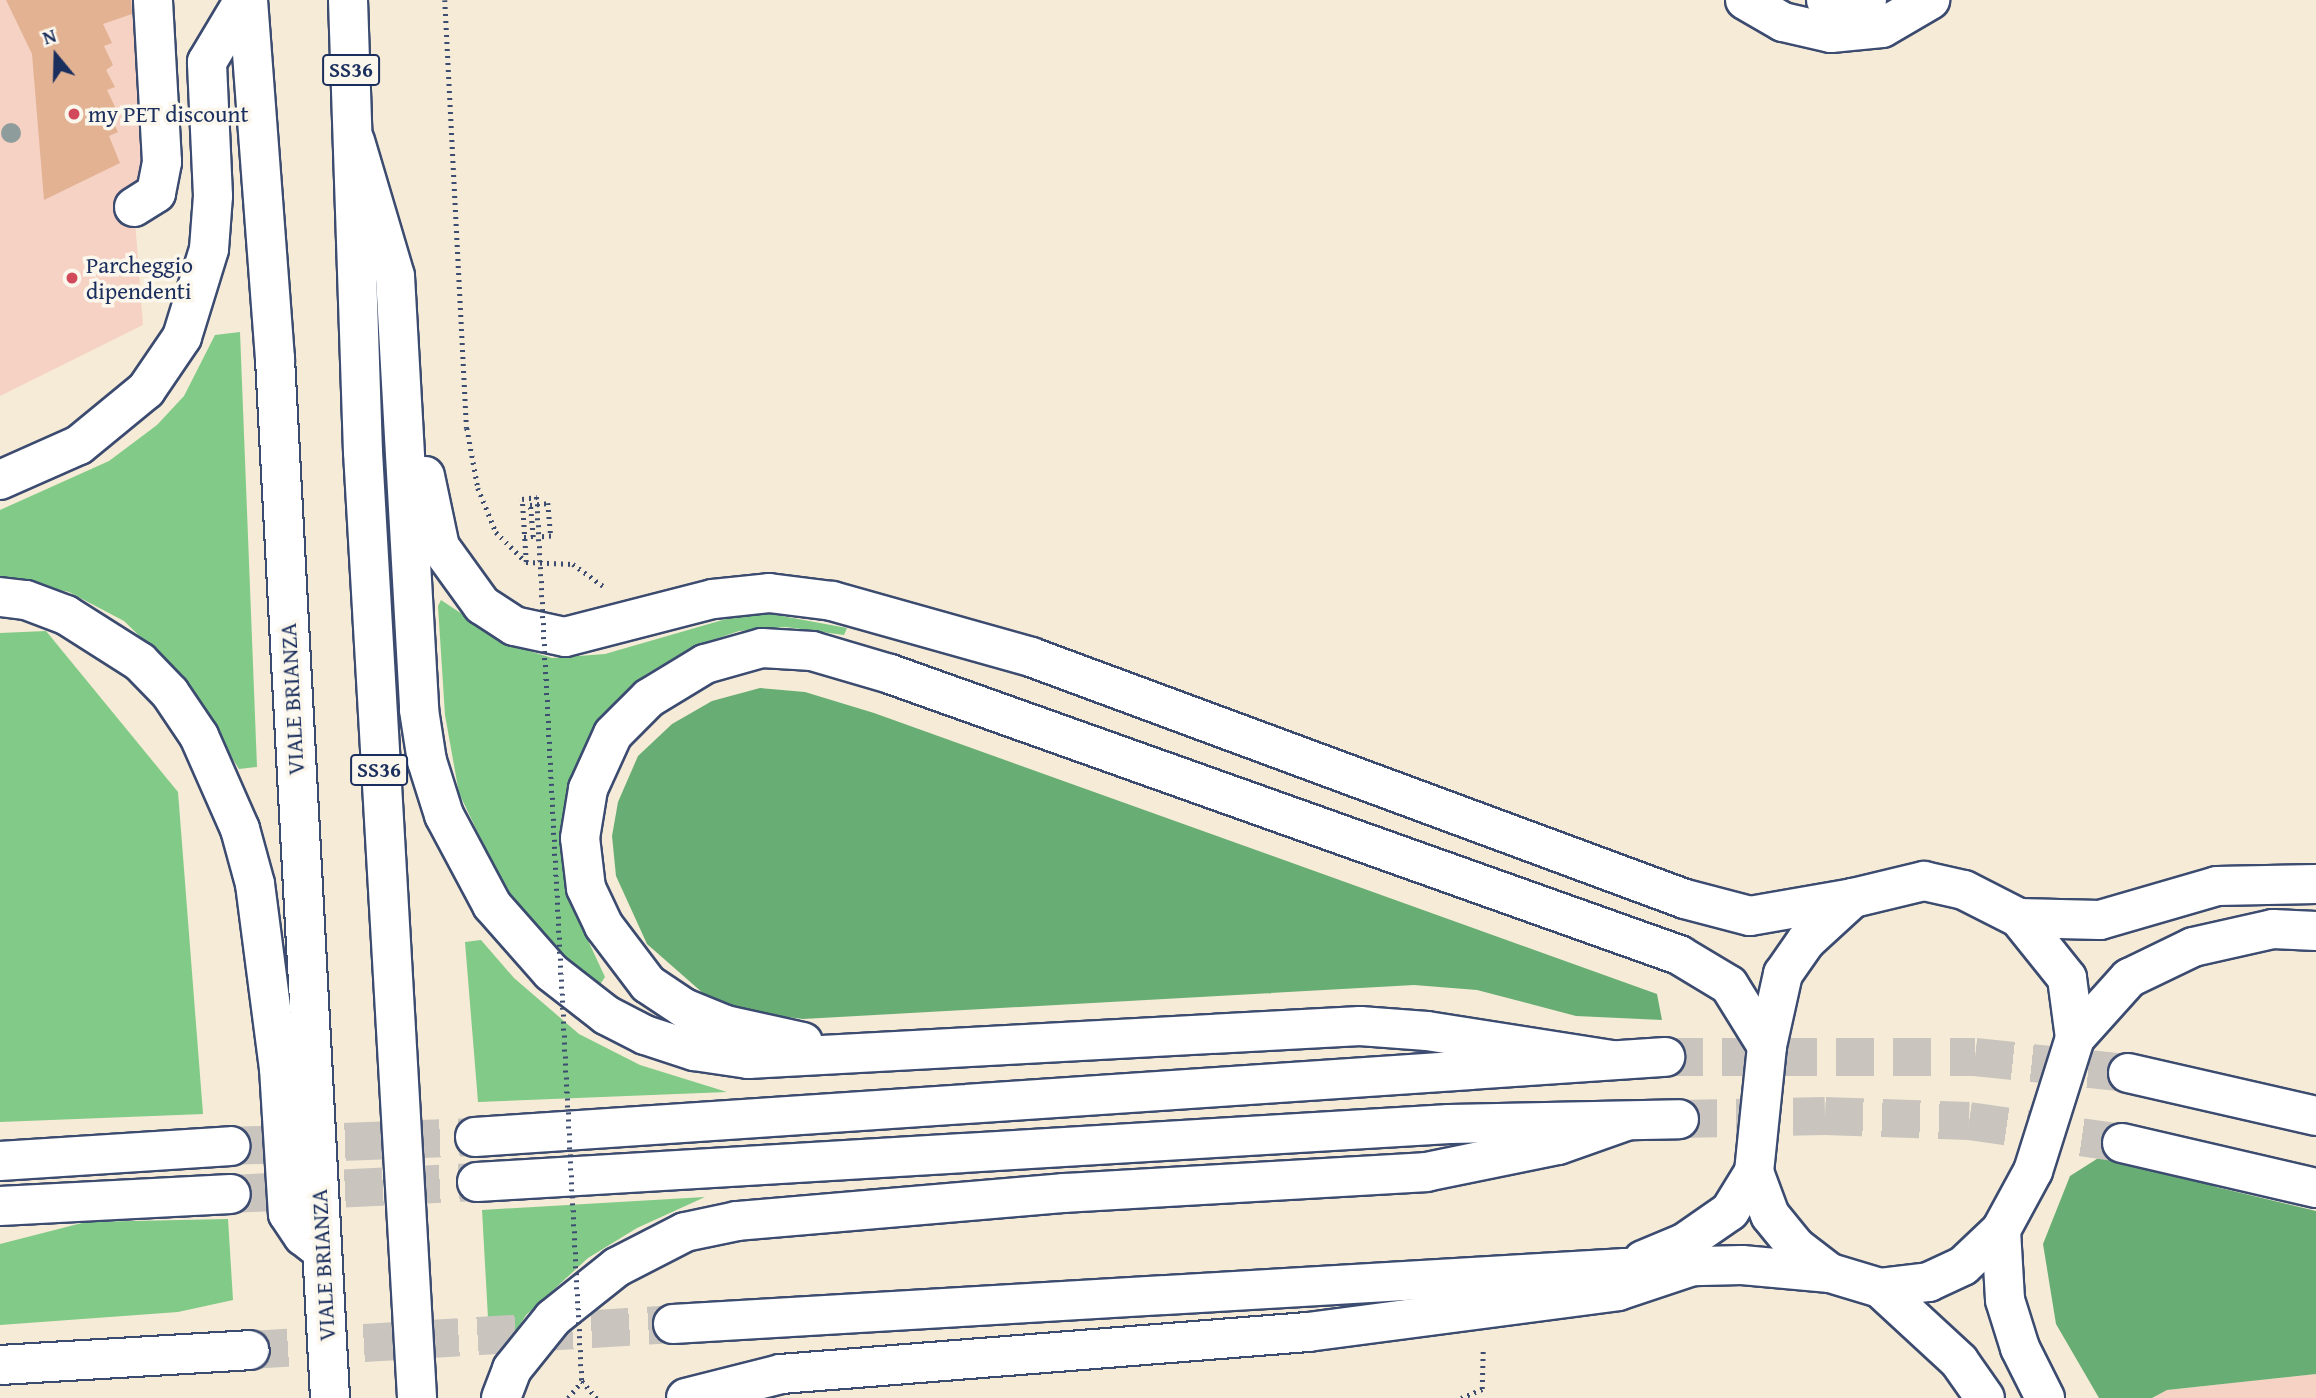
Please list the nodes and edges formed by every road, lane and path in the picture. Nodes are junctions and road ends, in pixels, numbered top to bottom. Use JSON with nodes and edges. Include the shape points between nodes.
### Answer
{"nodes":[{"id":1,"x":153,"y":0,"type":"edge"},
{"id":2,"x":246,"y":0,"type":"edge"},
{"id":3,"x":348,"y":0,"type":"edge"},
{"id":4,"x":445,"y":0,"type":"edge"},
{"id":5,"x":1745,"y":0,"type":"edge"},
{"id":6,"x":1826,"y":0,"type":"edge"},
{"id":7,"x":1867,"y":0,"type":"edge"},
{"id":8,"x":1930,"y":0,"type":"edge"},
{"id":9,"x":355,"y":141,"type":"junction"},
{"id":10,"x":134,"y":207,"type":"dead end"},
{"id":11,"x":400,"y":355,"type":"junction"},
{"id":12,"x":0,"y":480,"type":"edge"},
{"id":13,"x":524,"y":537,"type":"junction"},
{"id":14,"x":539,"y":537,"type":"junction"},
{"id":15,"x":526,"y":562,"type":"junction"},
{"id":16,"x":608,"y":589,"type":"dead end"},
{"id":17,"x":0,"y":597,"type":"edge"},
{"id":18,"x":2316,"y":884,"type":"edge"},
{"id":19,"x":1853,"y":898,"type":"junction"},
{"id":20,"x":2018,"y":918,"type":"junction"},
{"id":21,"x":2316,"y":931,"type":"edge"},
{"id":22,"x":2075,"y":1038,"type":"junction"},
{"id":23,"x":1768,"y":1046,"type":"junction"},
{"id":24,"x":861,"y":1051,"type":"junction"},
{"id":25,"x":1665,"y":1057,"type":"tunnel mouth"},
{"id":26,"x":1612,"y":1060,"type":"junction"},
{"id":27,"x":2128,"y":1073,"type":"tunnel mouth"},
{"id":28,"x":2316,"y":1116,"type":"edge"},
{"id":29,"x":1679,"y":1119,"type":"tunnel mouth"},
{"id":30,"x":1626,"y":1121,"type":"junction"},
{"id":31,"x":475,"y":1137,"type":"tunnel mouth"},
{"id":32,"x":2122,"y":1143,"type":"tunnel mouth"},
{"id":33,"x":231,"y":1146,"type":"tunnel mouth"},
{"id":34,"x":0,"y":1161,"type":"edge"},
{"id":35,"x":1755,"y":1172,"type":"junction"},
{"id":36,"x":477,"y":1182,"type":"tunnel mouth"},
{"id":37,"x":2316,"y":1188,"type":"edge"},
{"id":38,"x":231,"y":1194,"type":"tunnel mouth"},
{"id":39,"x":0,"y":1206,"type":"edge"},
{"id":40,"x":2001,"y":1230,"type":"junction"},
{"id":41,"x":322,"y":1251,"type":"junction"},
{"id":42,"x":1693,"y":1266,"type":"junction"},
{"id":43,"x":1625,"y":1268,"type":"junction"},
{"id":44,"x":1830,"y":1273,"type":"junction"},
{"id":45,"x":1880,"y":1287,"type":"junction"},
{"id":46,"x":673,"y":1324,"type":"tunnel mouth"},
{"id":47,"x":1483,"y":1337,"type":"dead end"},
{"id":48,"x":250,"y":1350,"type":"tunnel mouth"},
{"id":49,"x":0,"y":1365,"type":"edge"},
{"id":50,"x":582,"y":1381,"type":"junction"},
{"id":51,"x":330,"y":1398,"type":"edge"},
{"id":52,"x":417,"y":1398,"type":"edge"},
{"id":53,"x":501,"y":1398,"type":"edge"},
{"id":54,"x":568,"y":1398,"type":"edge"},
{"id":55,"x":597,"y":1398,"type":"edge"},
{"id":56,"x":686,"y":1398,"type":"edge"},
{"id":57,"x":1461,"y":1398,"type":"edge"},
{"id":58,"x":1985,"y":1398,"type":"edge"},
{"id":59,"x":2045,"y":1398,"type":"edge"}],
"edges":[{"from":1,"to":10,"type":"main road","via":[[162,162],[156,193]]},
{"from":2,"to":12,"type":"main road","via":[[207,62],[213,196],[209,249],[181,337],[146,390],[79,445]]},
{"from":2,"to":41,"type":"main road","name":"VIALE BRIANZA","via":[[275,359]]},
{"from":3,"to":9,"type":"main road","number":"SS36"},
{"from":4,"to":15,"type":"path","via":[[467,428],[487,512],[508,548]]},
{"from":5,"to":8,"type":"main road","via":[[1783,22],[1831,33],[1882,28]]},
{"from":6,"to":7,"type":"main road"},
{"from":9,"to":11,"type":"main road","via":[[395,276]]},
{"from":9,"to":52,"type":"main road","number":"SS36","via":[[363,452]]},
{"from":11,"to":19,"type":"main road","via":[[440,547],[482,605],[514,626],[565,637],[713,599],[769,593],[832,601],[1031,657],[1685,899],[1750,916],[1805,910]]},
{"from":11,"to":24,"type":"main road","via":[[423,735],[444,815],[492,905],[551,972],[606,1015],[645,1035],[694,1051],[748,1059]]},
{"from":13,"to":14,"type":"path","bridge":true,"via":[[522,499],[537,497]]},
{"from":13,"to":14,"type":"path","via":[[533,537],[530,505],[548,503],[551,536]]},
{"from":13,"to":15,"type":"path"},
{"from":14,"to":50,"type":"path","bridge":true},
{"from":15,"to":16,"type":"path","via":[[573,564]]},
{"from":17,"to":41,"type":"main road","via":[[26,600],[66,615],[140,662],[170,693],[199,736],[240,829],[255,884],[279,1068],[288,1214],[303,1236]]},
{"from":18,"to":20,"type":"main road","via":[[2217,886],[2100,920]]},
{"from":19,"to":20,"type":"main road","via":[[1924,881],[1964,890]]},
{"from":19,"to":23,"type":"main road","via":[[1806,941],[1783,974]]},
{"from":20,"to":22,"type":"main road","via":[[2067,978]]},
{"from":21,"to":22,"type":"main road","via":[[2273,929],[2193,947],[2129,978]]},
{"from":22,"to":40,"type":"main road","via":[[2033,1171]]},
{"from":23,"to":24,"type":"main road","via":[[1729,985],[1679,955],[890,674],[812,651],[762,648],[705,664],[649,698],[613,734],[588,789],[580,838],[586,888],[626,959],[648,984],[684,1008],[760,1034]]},
{"from":23,"to":35,"type":"main road"},
{"from":24,"to":26,"type":"main road","via":[[1360,1026],[1427,1031]]},
{"from":25,"to":26,"type":"main road"},
{"from":26,"to":31,"type":"main road"},
{"from":27,"to":28,"type":"main road"},
{"from":29,"to":30,"type":"main road"},
{"from":30,"to":36,"type":"main road","via":[[1449,1124]]},
{"from":30,"to":53,"type":"main road","via":[[1558,1145],[1426,1172],[1050,1194],[737,1221],[685,1233],[617,1266],[554,1318],[512,1369]]},
{"from":32,"to":37,"type":"main road"},
{"from":33,"to":34,"type":"main road"},
{"from":35,"to":43,"type":"main road","via":[[1730,1211],[1684,1243]]},
{"from":35,"to":44,"type":"main road","via":[[1770,1215],[1796,1247]]},
{"from":38,"to":39,"type":"main road"},
{"from":40,"to":45,"type":"main road","via":[[1963,1266],[1929,1282]]},
{"from":40,"to":59,"type":"main road","via":[[2005,1300],[2020,1348]]},
{"from":41,"to":51,"type":"main road","name":"VIALE BRIANZA"},
{"from":42,"to":43,"type":"main road"},
{"from":42,"to":44,"type":"main road"},
{"from":42,"to":56,"type":"main road","via":[[1618,1292],[1308,1332],[781,1374]]},
{"from":43,"to":46,"type":"main road"},
{"from":44,"to":45,"type":"main road"},
{"from":45,"to":58,"type":"main road","via":[[1951,1352]]},
{"from":47,"to":57,"type":"path","via":[[1482,1389]]},
{"from":48,"to":49,"type":"main road"},
{"from":50,"to":54,"type":"path"},
{"from":50,"to":55,"type":"path"}]}
